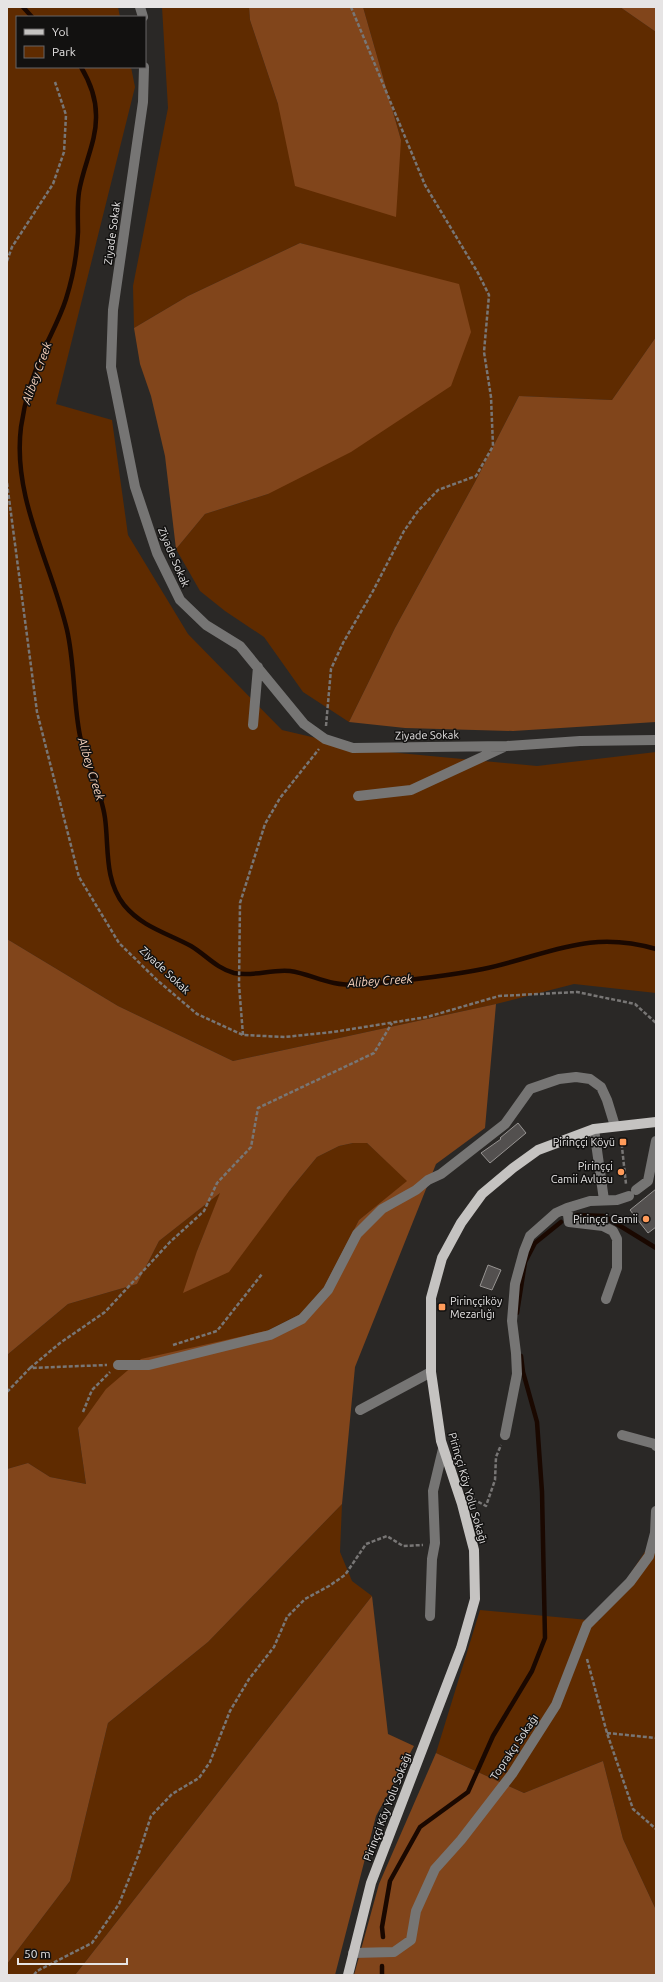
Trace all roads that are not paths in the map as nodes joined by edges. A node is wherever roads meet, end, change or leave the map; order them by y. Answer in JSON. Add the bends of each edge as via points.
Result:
{"nodes":[{"id":1,"x":144,"y":68,"type":"edge"},
{"id":2,"x":258,"y":668,"type":"junction"},
{"id":3,"x":253,"y":725,"type":"dead end"},
{"id":4,"x":656,"y":740,"type":"edge"},
{"id":5,"x":507,"y":746,"type":"junction"},
{"id":6,"x":358,"y":796,"type":"dead end"},
{"id":7,"x":656,"y":1122,"type":"edge"},
{"id":8,"x":617,"y":1126,"type":"junction"},
{"id":9,"x":594,"y":1130,"type":"junction"},
{"id":10,"x":656,"y":1141,"type":"edge"},
{"id":11,"x":652,"y":1183,"type":"edge"},
{"id":12,"x":604,"y":1200,"type":"junction"},
{"id":13,"x":567,"y":1208,"type":"junction"},
{"id":14,"x":606,"y":1299,"type":"dead end"},
{"id":15,"x":118,"y":1365,"type":"road end"},
{"id":16,"x":431,"y":1372,"type":"junction"},
{"id":17,"x":360,"y":1410,"type":"dead end"},
{"id":18,"x":505,"y":1435,"type":"road end"},
{"id":19,"x":622,"y":1435,"type":"dead end"},
{"id":20,"x":656,"y":1446,"type":"edge"},
{"id":21,"x":443,"y":1449,"type":"junction"},
{"id":22,"x":656,"y":1511,"type":"edge"},
{"id":23,"x":430,"y":1616,"type":"dead end"},
{"id":24,"x":353,"y":1953,"type":"junction"},
{"id":25,"x":348,"y":1975,"type":"edge"}],
"edges":[{"from":1,"to":2,"type":"street","name":"Ziyade Sokak","via":[[143,102],[113,310],[111,367],[135,487],[157,553],[180,600],[206,625],[240,646]]},
{"from":2,"to":3,"type":"street"},
{"from":2,"to":5,"type":"street","name":"Ziyade Sokak","via":[[304,724],[325,739],[353,748]]},
{"from":4,"to":5,"type":"street","name":"Ziyade Sokak","via":[[580,741]]},
{"from":5,"to":6,"type":"street","via":[[410,790]]},
{"from":7,"to":8,"type":"main road","name":"Pirinççi Köy Yolu Sokağı"},
{"from":8,"to":9,"type":"main road","name":"Pirinççi Köy Yolu Sokağı"},
{"from":8,"to":15,"type":"street","via":[[601,1087],[590,1079],[558,1079],[530,1089],[505,1124],[442,1174],[382,1209],[357,1234],[328,1290],[302,1318],[270,1335],[149,1365]]},
{"from":9,"to":12,"type":"street"},
{"from":9,"to":16,"type":"main road","name":"Pirinççi Köy Yolu Sokağı","via":[[538,1150],[482,1194],[461,1223],[442,1258],[431,1298]]},
{"from":10,"to":11,"type":"street"},
{"from":11,"to":12,"type":"street","via":[[617,1200]]},
{"from":12,"to":13,"type":"street"},
{"from":13,"to":14,"type":"street","via":[[569,1222],[603,1226],[612,1231],[617,1239],[617,1268]]},
{"from":13,"to":18,"type":"street","via":[[556,1213],[530,1236],[524,1251],[516,1284],[512,1321],[517,1374]]},
{"from":16,"to":17,"type":"street"},
{"from":16,"to":21,"type":"main road","name":"Pirinççi Köy Yolu Sokağı"},
{"from":19,"to":20,"type":"street"},
{"from":21,"to":23,"type":"street","via":[[433,1491],[435,1543]]},
{"from":21,"to":24,"type":"main road","name":"Pirinççi Köy Yolu Sokağı","via":[[474,1550],[475,1599],[461,1648],[371,1883]]},
{"from":22,"to":24,"type":"street","name":"Toprakçı Sokağı","via":[[655,1533],[649,1556],[630,1582],[587,1625],[556,1705],[512,1774],[435,1869],[416,1911],[411,1940],[394,1952]]},
{"from":24,"to":25,"type":"main road","name":"Pirinççi Köy Yolu Sokağı"}]}
